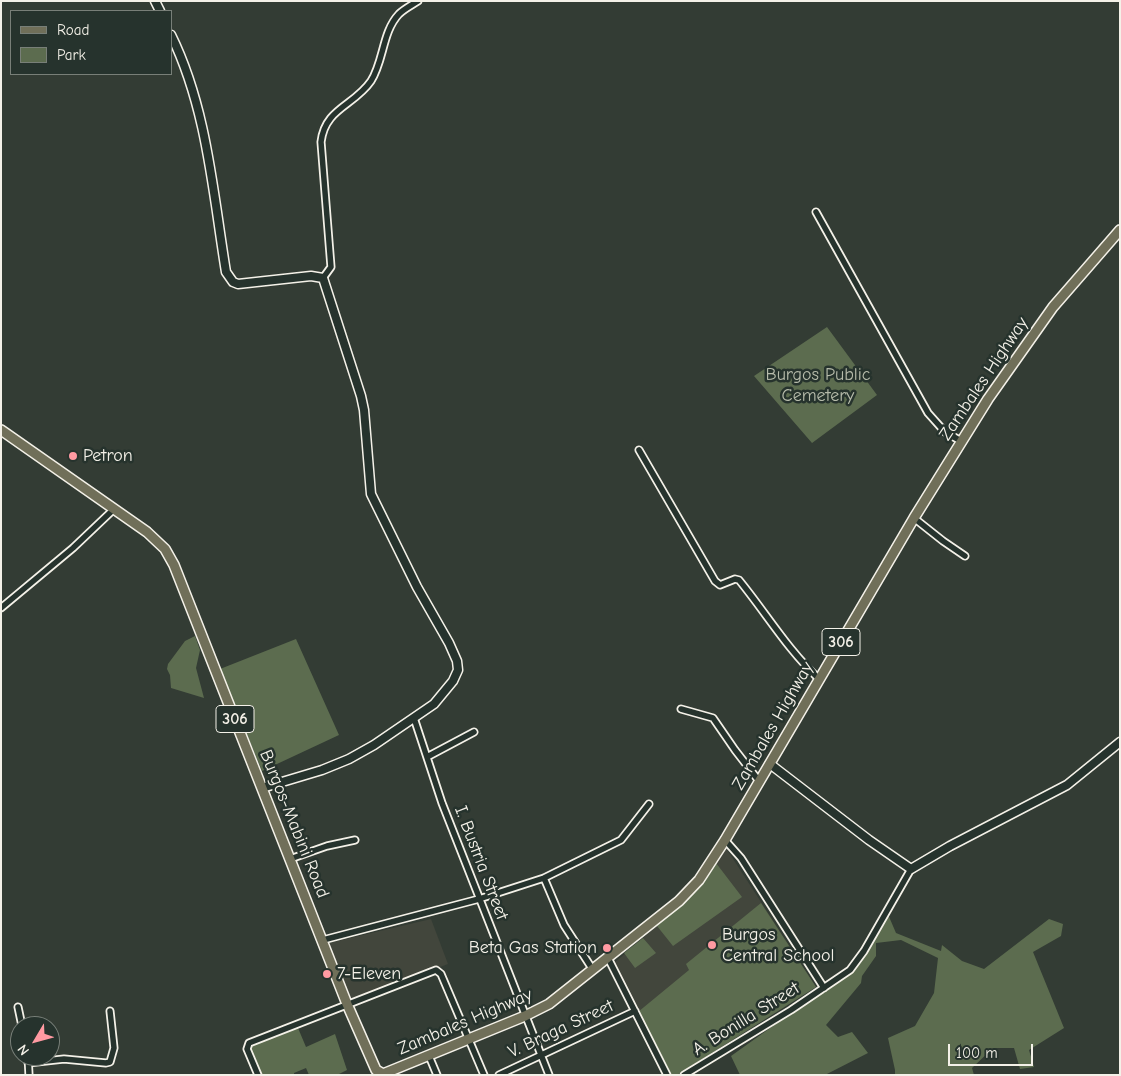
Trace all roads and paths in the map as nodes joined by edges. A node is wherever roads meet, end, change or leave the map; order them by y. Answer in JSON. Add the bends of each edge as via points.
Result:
{"nodes":[{"id":1,"x":418,"y":1,"type":"edge"},
{"id":2,"x":172,"y":37,"type":"edge"},
{"id":3,"x":816,"y":212,"type":"dead end"},
{"id":4,"x":1120,"y":230,"type":"edge"},
{"id":5,"x":323,"y":278,"type":"junction"},
{"id":6,"x":1,"y":430,"type":"edge"},
{"id":7,"x":961,"y":440,"type":"junction"},
{"id":8,"x":639,"y":450,"type":"dead end"},
{"id":9,"x":114,"y":509,"type":"junction"},
{"id":10,"x":914,"y":518,"type":"junction"},
{"id":11,"x":965,"y":556,"type":"dead end"},
{"id":12,"x":1,"y":608,"type":"edge"},
{"id":13,"x":819,"y":679,"type":"junction"},
{"id":14,"x":681,"y":708,"type":"dead end"},
{"id":15,"x":414,"y":718,"type":"junction"},
{"id":16,"x":474,"y":732,"type":"dead end"},
{"id":17,"x":1120,"y":742,"type":"edge"},
{"id":18,"x":427,"y":757,"type":"junction"},
{"id":19,"x":770,"y":764,"type":"junction"},
{"id":20,"x":759,"y":781,"type":"junction"},
{"id":21,"x":262,"y":788,"type":"junction"},
{"id":22,"x":648,"y":804,"type":"dead end"},
{"id":23,"x":355,"y":840,"type":"dead end"},
{"id":24,"x":725,"y":840,"type":"junction"},
{"id":25,"x":290,"y":859,"type":"junction"},
{"id":26,"x":911,"y":870,"type":"junction"},
{"id":27,"x":544,"y":878,"type":"junction"},
{"id":28,"x":479,"y":899,"type":"junction"},
{"id":29,"x":323,"y":940,"type":"junction"},
{"id":30,"x":608,"y":958,"type":"junction"},
{"id":31,"x":594,"y":970,"type":"junction"},
{"id":32,"x":824,"y":988,"type":"junction"},
{"id":33,"x":347,"y":1004,"type":"junction"},
{"id":34,"x":18,"y":1007,"type":"dead end"},
{"id":35,"x":635,"y":1011,"type":"junction"},
{"id":36,"x":110,"y":1012,"type":"dead end"},
{"id":37,"x":20,"y":1016,"type":"edge"},
{"id":38,"x":525,"y":1016,"type":"junction"},
{"id":39,"x":470,"y":1039,"type":"junction"},
{"id":40,"x":540,"y":1055,"type":"junction"},
{"id":41,"x":429,"y":1056,"type":"junction"},
{"id":42,"x":60,"y":1059,"type":"edge"},
{"id":43,"x":382,"y":1074,"type":"edge"},
{"id":44,"x":258,"y":1075,"type":"edge"},
{"id":45,"x":437,"y":1075,"type":"edge"},
{"id":46,"x":484,"y":1075,"type":"edge"},
{"id":47,"x":499,"y":1075,"type":"edge"},
{"id":48,"x":549,"y":1075,"type":"edge"},
{"id":49,"x":667,"y":1075,"type":"edge"},
{"id":50,"x":684,"y":1075,"type":"edge"}],
"edges":[{"from":1,"to":5,"type":"street","via":[[394,20],[370,82],[332,116],[324,128],[321,142],[331,267]]},
{"from":2,"to":5,"type":"street","via":[[190,78],[204,135],[228,277],[238,284],[311,276]]},
{"from":3,"to":7,"type":"street","via":[[928,413],[945,432]]},
{"from":4,"to":7,"type":"main road","name":"Zambales Highway","number":"306","via":[[1053,307]]},
{"from":5,"to":15,"type":"street","via":[[361,396],[371,494],[457,661],[458,670],[453,682],[434,704]]},
{"from":6,"to":9,"type":"main road","name":"Burgos-Mabini Road","number":"306"},
{"from":7,"to":10,"type":"main road","name":"Zambales Highway","number":"306"},
{"from":8,"to":13,"type":"street","via":[[715,582],[720,585],[739,580],[795,655]]},
{"from":9,"to":12,"type":"street"},
{"from":9,"to":21,"type":"main road","name":"Burgos-Mabini Road","number":"306","via":[[147,532],[165,549],[174,565]]},
{"from":10,"to":11,"type":"street"},
{"from":10,"to":13,"type":"main road","name":"Zambales Highway","number":"306"},
{"from":13,"to":19,"type":"main road","name":"Zambales Highway","number":"306"},
{"from":14,"to":20,"type":"street","via":[[713,718]]},
{"from":15,"to":18,"type":"street","name":"I. Bustria Street"},
{"from":15,"to":21,"type":"street","via":[[349,759]]},
{"from":16,"to":18,"type":"street"},
{"from":17,"to":26,"type":"street","via":[[1067,784]]},
{"from":18,"to":28,"type":"street","name":"I. Bustria Street"},
{"from":19,"to":20,"type":"main road","name":"Zambales Highway","number":"306"},
{"from":19,"to":26,"type":"street"},
{"from":20,"to":24,"type":"main road","name":"Zambales Highway","number":"306"},
{"from":21,"to":25,"type":"main road","name":"Burgos-Mabini Road","number":"306"},
{"from":22,"to":27,"type":"street","via":[[621,840]]},
{"from":23,"to":25,"type":"street"},
{"from":24,"to":30,"type":"main road","name":"Zambales Highway","number":"306","via":[[699,880],[679,901]]},
{"from":24,"to":32,"type":"street","via":[[741,858]]},
{"from":25,"to":29,"type":"main road","name":"Burgos-Mabini Road","number":"306"},
{"from":26,"to":32,"type":"street","name":"A. Bonilla Street","via":[[856,963]]},
{"from":27,"to":28,"type":"street"},
{"from":27,"to":31,"type":"street","via":[[564,925]]},
{"from":28,"to":29,"type":"street"},
{"from":28,"to":38,"type":"street","name":"I. Bustria Street"},
{"from":29,"to":33,"type":"main road","name":"Burgos-Mabini Road","number":"306"},
{"from":30,"to":31,"type":"main road","name":"Zambales Highway","number":"306"},
{"from":30,"to":35,"type":"street"},
{"from":31,"to":38,"type":"main road","name":"Zambales Highway","number":"306","via":[[549,1004]]},
{"from":32,"to":50,"type":"street","name":"A. Bonilla Street"},
{"from":33,"to":39,"type":"street","via":[[438,970]]},
{"from":33,"to":43,"type":"main road","name":"Burgos-Mabini Road","number":"306","via":[[376,1070]]},
{"from":33,"to":44,"type":"street","via":[[249,1043],[247,1049]]},
{"from":34,"to":37,"type":"street"},
{"from":35,"to":40,"type":"street","name":"V. Braga Street"},
{"from":35,"to":49,"type":"street"},
{"from":36,"to":42,"type":"street","via":[[114,1048],[110,1062]]},
{"from":38,"to":39,"type":"main road","name":"Zambales Highway","number":"306"},
{"from":38,"to":40,"type":"street","name":"I. Bustria Street"},
{"from":39,"to":41,"type":"main road","name":"Zambales Highway","number":"306"},
{"from":39,"to":46,"type":"street"},
{"from":40,"to":47,"type":"street","name":"V. Braga Street"},
{"from":40,"to":48,"type":"street","name":"I. Bustria Street"},
{"from":41,"to":43,"type":"main road","name":"Zambales Highway","number":"306"},
{"from":41,"to":45,"type":"street"}]}
